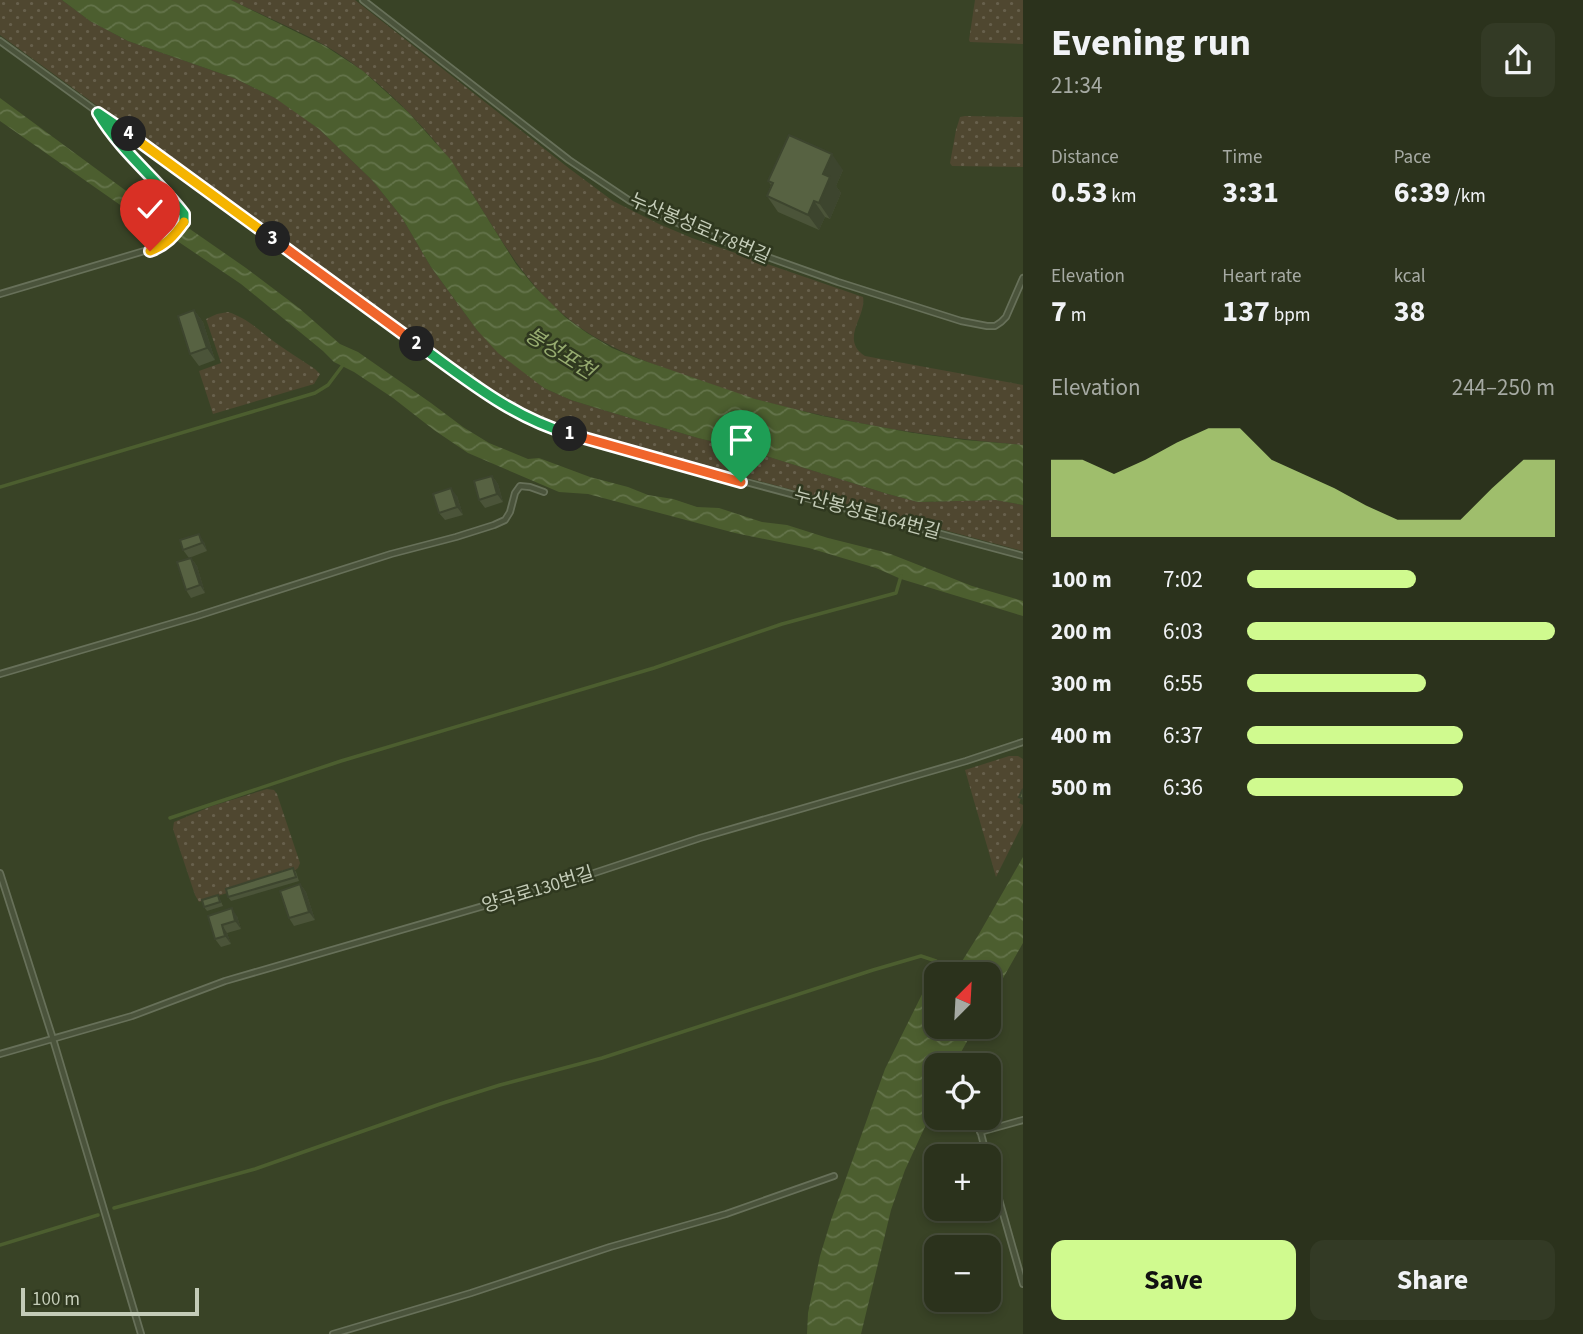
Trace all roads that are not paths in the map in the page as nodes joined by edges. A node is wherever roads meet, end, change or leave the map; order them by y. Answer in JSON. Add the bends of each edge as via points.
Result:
{"nodes":[{"id":1,"x":363,"y":0,"type":"edge"},
{"id":2,"x":0,"y":41,"type":"edge"},
{"id":3,"x":98,"y":113,"type":"junction"},
{"id":4,"x":1023,"y":278,"type":"edge"},
{"id":5,"x":0,"y":294,"type":"edge"},
{"id":6,"x":544,"y":492,"type":"dead end"},
{"id":7,"x":1023,"y":556,"type":"edge"},
{"id":8,"x":0,"y":674,"type":"edge"},
{"id":9,"x":1023,"y":742,"type":"edge"},
{"id":10,"x":0,"y":873,"type":"edge"},
{"id":11,"x":53,"y":1039,"type":"junction"},
{"id":12,"x":0,"y":1054,"type":"edge"},
{"id":13,"x":1023,"y":1120,"type":"edge"},
{"id":14,"x":980,"y":1132,"type":"joint"},
{"id":15,"x":983,"y":1144,"type":"edge"},
{"id":16,"x":834,"y":1176,"type":"dead end"},
{"id":17,"x":1001,"y":1206,"type":"edge"},
{"id":18,"x":1023,"y":1284,"type":"edge"},
{"id":19,"x":141,"y":1334,"type":"edge"},
{"id":20,"x":333,"y":1334,"type":"edge"}],
"edges":[{"from":1,"to":4,"type":"lane","name":"누산봉성로178번길","via":[[596,180],[670,220],[838,282],[987,326],[1002,323]]},
{"from":2,"to":3,"type":"lane","name":"누산봉성로164번길"},
{"from":3,"to":5,"type":"lane","via":[[120,144],[175,202],[184,222],[170,240],[150,251]]},
{"from":3,"to":7,"type":"lane","name":"누산봉성로164번길","via":[[480,390],[530,419],[600,443]]},
{"from":6,"to":8,"type":"lane","via":[[520,486],[505,520],[494,525]]},
{"from":9,"to":11,"type":"lane","name":"양곡로130번길","via":[[225,981]]},
{"from":10,"to":11,"type":"lane"},
{"from":11,"to":12,"type":"lane","name":"양곡로130번길"},
{"from":11,"to":19,"type":"lane"},
{"from":13,"to":14,"type":"lane"},
{"from":14,"to":15,"type":"lane"},
{"from":16,"to":20,"type":"lane","via":[[726,1214]]},
{"from":17,"to":18,"type":"lane"}]}
